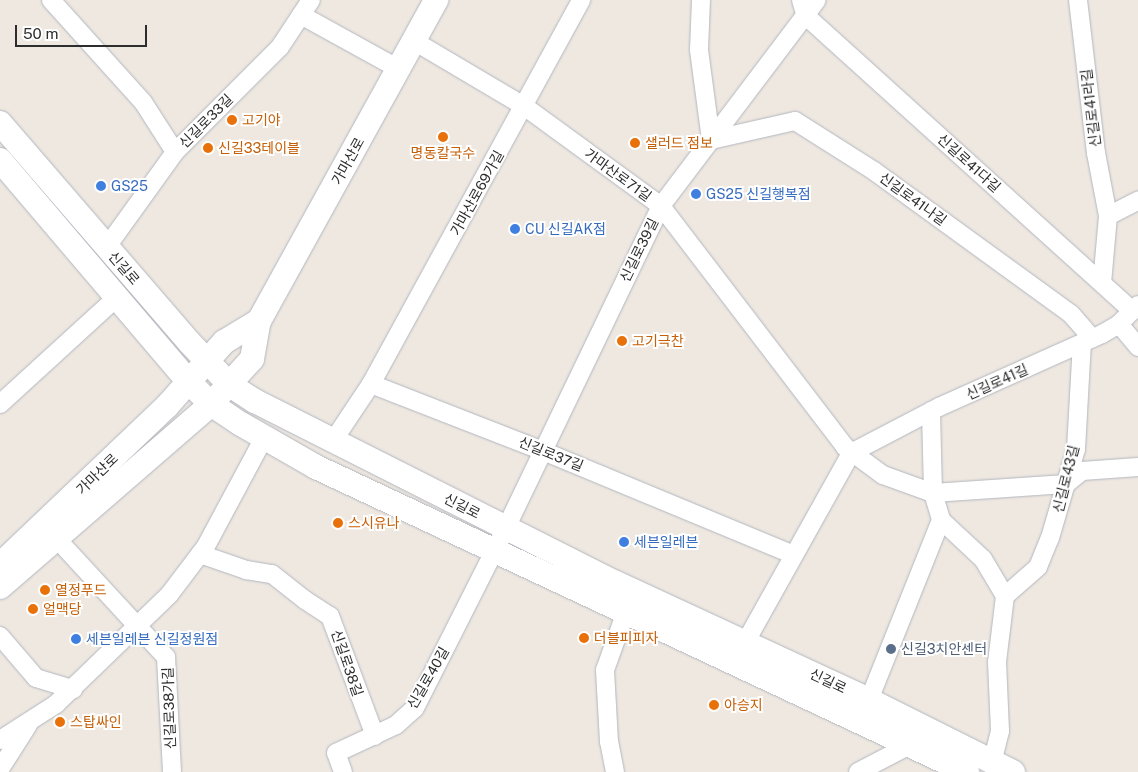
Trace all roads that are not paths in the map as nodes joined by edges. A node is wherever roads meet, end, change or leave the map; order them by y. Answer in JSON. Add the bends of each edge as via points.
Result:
{"nodes":[{"id":1,"x":51,"y":0,"type":"edge"},
{"id":2,"x":311,"y":0,"type":"edge"},
{"id":3,"x":436,"y":0,"type":"edge"},
{"id":4,"x":580,"y":0,"type":"edge"},
{"id":5,"x":701,"y":0,"type":"edge"},
{"id":6,"x":817,"y":0,"type":"edge"},
{"id":7,"x":1078,"y":0,"type":"edge"},
{"id":8,"x":803,"y":8,"type":"edge"},
{"id":9,"x":301,"y":15,"type":"junction"},
{"id":10,"x":414,"y":41,"type":"junction"},
{"id":11,"x":399,"y":69,"type":"junction"},
{"id":12,"x":524,"y":106,"type":"junction"},
{"id":13,"x":0,"y":123,"type":"edge"},
{"id":14,"x":711,"y":140,"type":"junction"},
{"id":15,"x":175,"y":152,"type":"junction"},
{"id":16,"x":0,"y":160,"type":"edge"},
{"id":17,"x":1138,"y":201,"type":"edge"},
{"id":18,"x":661,"y":206,"type":"junction"},
{"id":19,"x":1108,"y":216,"type":"junction"},
{"id":20,"x":106,"y":248,"type":"junction"},
{"id":21,"x":1102,"y":282,"type":"junction"},
{"id":22,"x":116,"y":298,"type":"junction"},
{"id":23,"x":1135,"y":308,"type":"edge"},
{"id":24,"x":259,"y":321,"type":"junction"},
{"id":25,"x":1119,"y":324,"type":"junction"},
{"id":26,"x":1087,"y":341,"type":"junction"},
{"id":27,"x":1138,"y":347,"type":"edge"},
{"id":28,"x":207,"y":362,"type":"junction"},
{"id":29,"x":189,"y":382,"type":"junction"},
{"id":30,"x":371,"y":384,"type":"junction"},
{"id":31,"x":230,"y":385,"type":"junction"},
{"id":32,"x":0,"y":404,"type":"edge"},
{"id":33,"x":211,"y":404,"type":"junction"},
{"id":34,"x":931,"y":411,"type":"junction"},
{"id":35,"x":264,"y":438,"type":"junction"},
{"id":36,"x":333,"y":441,"type":"junction"},
{"id":37,"x":543,"y":451,"type":"junction"},
{"id":38,"x":851,"y":453,"type":"junction"},
{"id":39,"x":1138,"y":467,"type":"edge"},
{"id":40,"x":1066,"y":484,"type":"junction"},
{"id":41,"x":933,"y":493,"type":"junction"},
{"id":42,"x":941,"y":520,"type":"junction"},
{"id":43,"x":506,"y":528,"type":"junction"},
{"id":44,"x":57,"y":539,"type":"junction"},
{"id":45,"x":494,"y":550,"type":"junction"},
{"id":46,"x":200,"y":554,"type":"junction"},
{"id":47,"x":792,"y":554,"type":"junction"},
{"id":48,"x":0,"y":565,"type":"edge"},
{"id":49,"x":0,"y":587,"type":"edge"},
{"id":50,"x":1005,"y":596,"type":"junction"},
{"id":51,"x":625,"y":614,"type":"junction"},
{"id":52,"x":138,"y":625,"type":"junction"},
{"id":53,"x":0,"y":636,"type":"edge"},
{"id":54,"x":745,"y":643,"type":"junction"},
{"id":55,"x":73,"y":689,"type":"junction"},
{"id":56,"x":868,"y":700,"type":"junction"},
{"id":57,"x":31,"y":720,"type":"junction"},
{"id":58,"x":375,"y":736,"type":"junction"},
{"id":59,"x":0,"y":740,"type":"edge"},
{"id":60,"x":910,"y":745,"type":"junction"},
{"id":61,"x":1002,"y":768,"type":"edge"},
{"id":62,"x":0,"y":769,"type":"edge"},
{"id":63,"x":172,"y":772,"type":"edge"},
{"id":64,"x":342,"y":772,"type":"edge"},
{"id":65,"x":615,"y":772,"type":"edge"},
{"id":66,"x":858,"y":772,"type":"edge"},
{"id":67,"x":967,"y":772,"type":"edge"}],
"edges":[{"from":1,"to":15,"type":"street","via":[[143,102]]},
{"from":2,"to":9,"type":"street","name":"신길로33길"},
{"from":3,"to":10,"type":"main road","name":"가마산로"},
{"from":4,"to":12,"type":"street","name":"가마산로69가길"},
{"from":5,"to":14,"type":"street","via":[[699,50]]},
{"from":6,"to":8,"type":"street","name":"신길로39길"},
{"from":7,"to":19,"type":"street","name":"신길로41라길","via":[[1096,153]]},
{"from":8,"to":14,"type":"street","name":"신길로39길"},
{"from":8,"to":21,"type":"street","name":"신길로41다길"},
{"from":9,"to":11,"type":"street"},
{"from":9,"to":15,"type":"street","name":"신길로33길","via":[[280,47]]},
{"from":10,"to":11,"type":"main road","name":"가마산로"},
{"from":10,"to":12,"type":"street","name":"가마산로71길"},
{"from":11,"to":24,"type":"main road","name":"가마산로"},
{"from":12,"to":18,"type":"street","name":"가마산로71길"},
{"from":12,"to":30,"type":"street","name":"가마산로69가길"},
{"from":13,"to":20,"type":"main road","name":"신길로"},
{"from":14,"to":18,"type":"street","name":"신길로39길"},
{"from":14,"to":26,"type":"street","name":"신길로41나길","via":[[795,121],[874,171],[1071,314]]},
{"from":15,"to":20,"type":"street","name":"신길로33길"},
{"from":16,"to":22,"type":"main road","name":"신길로"},
{"from":17,"to":19,"type":"street"},
{"from":18,"to":37,"type":"street","name":"신길로39길"},
{"from":18,"to":38,"type":"street","name":"가마산로71길"},
{"from":19,"to":21,"type":"street","name":"신길로41라길"},
{"from":20,"to":28,"type":"main road","name":"신길로"},
{"from":21,"to":23,"type":"street","name":"신길로41다길"},
{"from":22,"to":29,"type":"main road","name":"신길로"},
{"from":22,"to":32,"type":"street"},
{"from":23,"to":25,"type":"street","name":"신길로41길"},
{"from":24,"to":28,"type":"main road","name":"가마산로","via":[[224,342]]},
{"from":24,"to":31,"type":"main road","name":"가마산로","via":[[252,359]]},
{"from":25,"to":26,"type":"street","name":"신길로41길"},
{"from":25,"to":27,"type":"street"},
{"from":26,"to":34,"type":"street","name":"신길로41길"},
{"from":26,"to":40,"type":"street","name":"신길로43길","via":[[1076,449]]},
{"from":28,"to":29,"type":"main road","name":"가마산로"},
{"from":28,"to":31,"type":"main road","name":"신길로"},
{"from":29,"to":33,"type":"main road","name":"신길로"},
{"from":29,"to":48,"type":"main road","name":"가마산로"},
{"from":30,"to":36,"type":"street"},
{"from":30,"to":37,"type":"street","name":"신길로37길"},
{"from":31,"to":33,"type":"main road","name":"가마산로"},
{"from":31,"to":36,"type":"main road","name":"신길로"},
{"from":33,"to":35,"type":"main road","name":"신길로"},
{"from":33,"to":44,"type":"main road","name":"가마산로"},
{"from":34,"to":38,"type":"street","name":"신길로41길"},
{"from":34,"to":41,"type":"street"},
{"from":35,"to":45,"type":"main road","name":"신길로","via":[[316,467]]},
{"from":35,"to":46,"type":"street"},
{"from":36,"to":43,"type":"main road","name":"신길로"},
{"from":37,"to":43,"type":"street","name":"신길로39길"},
{"from":37,"to":47,"type":"street","name":"신길로37길"},
{"from":38,"to":41,"type":"street","via":[[883,475]]},
{"from":38,"to":47,"type":"street"},
{"from":39,"to":40,"type":"street","via":[[1082,471]]},
{"from":40,"to":41,"type":"street"},
{"from":40,"to":50,"type":"street","name":"신길로43길","via":[[1038,567]]},
{"from":41,"to":42,"type":"street"},
{"from":42,"to":50,"type":"street","via":[[984,559]]},
{"from":42,"to":56,"type":"street"},
{"from":43,"to":45,"type":"street","name":"신길로40길"},
{"from":43,"to":54,"type":"main road","name":"신길로"},
{"from":44,"to":49,"type":"main road","name":"가마산로"},
{"from":44,"to":52,"type":"street"},
{"from":45,"to":51,"type":"main road","name":"신길로"},
{"from":45,"to":58,"type":"street","name":"신길로40길","via":[[415,708],[396,725]]},
{"from":46,"to":52,"type":"street","via":[[169,595]]},
{"from":46,"to":58,"type":"street","name":"신길로38길","via":[[246,570],[272,574],[330,616]]},
{"from":47,"to":54,"type":"street"},
{"from":50,"to":61,"type":"street","via":[[997,662]]},
{"from":51,"to":60,"type":"main road","name":"신길로"},
{"from":51,"to":65,"type":"street","via":[[604,670],[609,742]]},
{"from":52,"to":55,"type":"street"},
{"from":52,"to":63,"type":"street","name":"신길로38가길","via":[[166,658]]},
{"from":53,"to":55,"type":"street","via":[[36,678]]},
{"from":54,"to":56,"type":"main road","name":"신길로"},
{"from":55,"to":57,"type":"street"},
{"from":56,"to":61,"type":"main road","name":"신길로"},
{"from":57,"to":59,"type":"street"},
{"from":57,"to":62,"type":"street"},
{"from":58,"to":64,"type":"street","name":"신길로40길","via":[[336,753]]},
{"from":60,"to":66,"type":"street"},
{"from":60,"to":67,"type":"main road","name":"신길로"}]}
